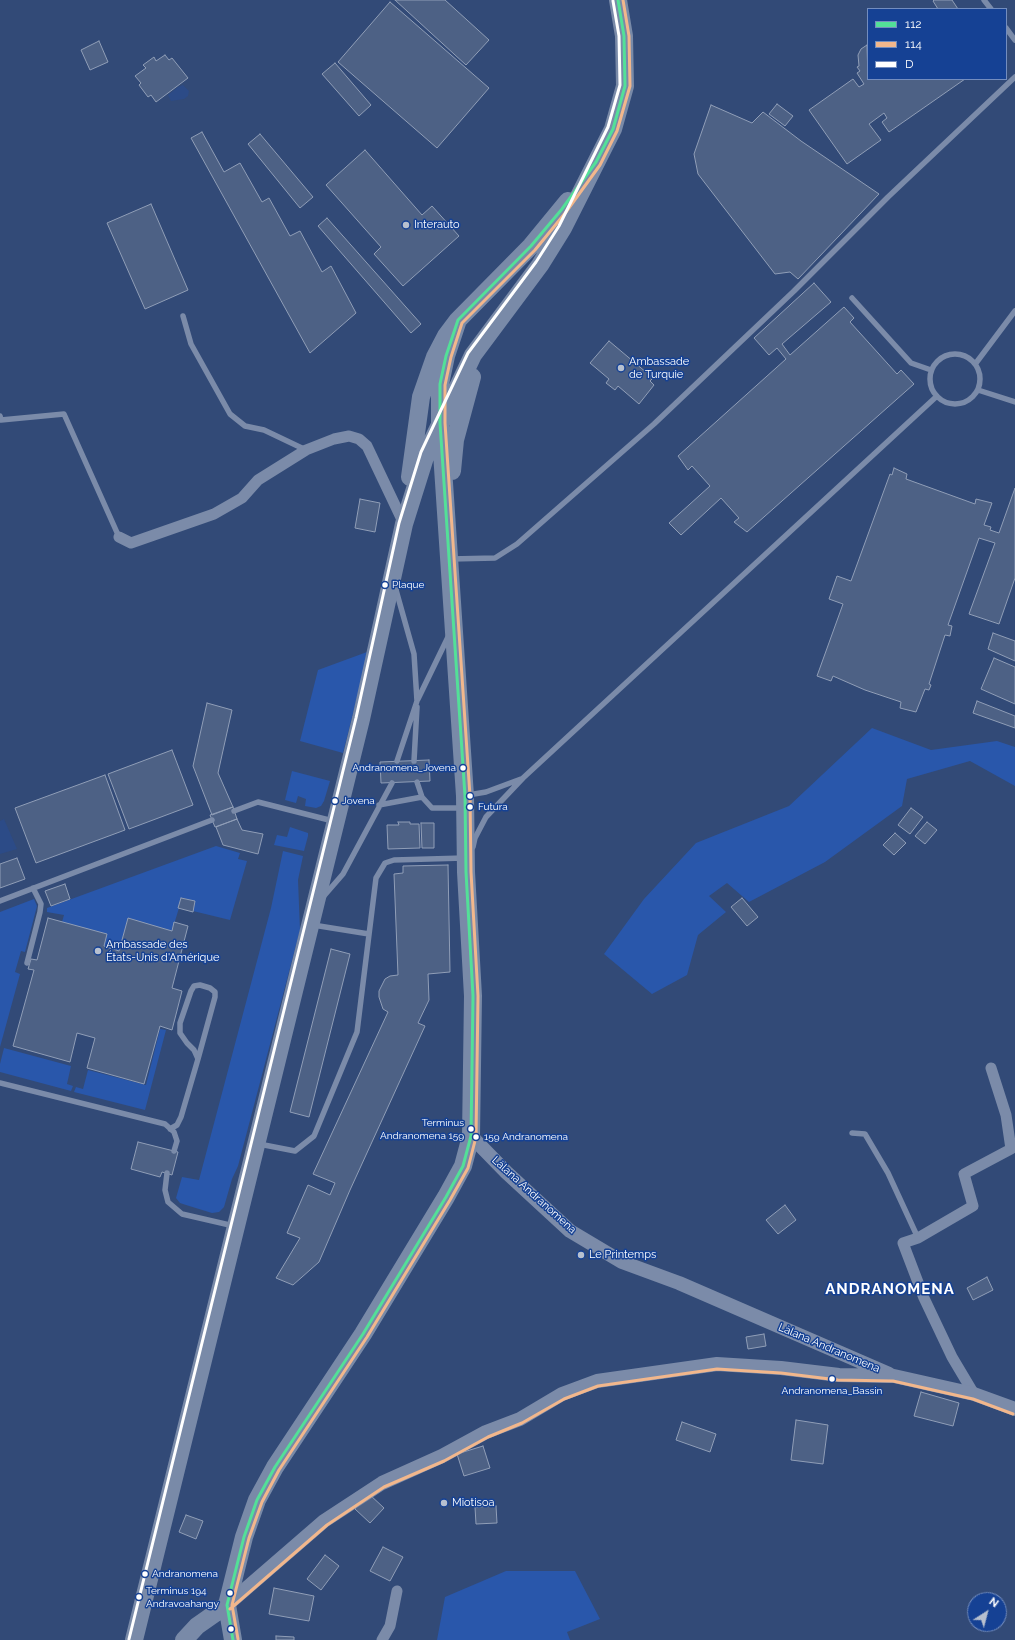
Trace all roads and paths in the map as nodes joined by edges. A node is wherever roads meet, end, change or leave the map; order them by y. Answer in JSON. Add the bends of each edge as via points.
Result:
{"nodes":[{"id":1,"x":618,"y":0,"type":"edge"},
{"id":2,"x":984,"y":0,"type":"edge"},
{"id":3,"x":990,"y":8,"type":"edge"},
{"id":4,"x":1007,"y":29,"type":"edge"},
{"id":5,"x":1015,"y":40,"type":"edge"},
{"id":6,"x":1015,"y":77,"type":"edge"},
{"id":7,"x":596,"y":162,"type":"junction"},
{"id":8,"x":852,"y":298,"type":"dead end"},
{"id":9,"x":1015,"y":311,"type":"edge"},
{"id":10,"x":184,"y":316,"type":"dead end"},
{"id":11,"x":458,"y":320,"type":"junction"},
{"id":12,"x":491,"y":330,"type":"junction"},
{"id":13,"x":976,"y":363,"type":"junction"},
{"id":14,"x":931,"y":370,"type":"junction"},
{"id":15,"x":978,"y":390,"type":"junction"},
{"id":16,"x":937,"y":396,"type":"junction"},
{"id":17,"x":1015,"y":402,"type":"edge"},
{"id":18,"x":0,"y":416,"type":"edge"},
{"id":19,"x":440,"y":423,"type":"junction"},
{"id":20,"x":306,"y":450,"type":"junction"},
{"id":21,"x":404,"y":524,"type":"junction"},
{"id":22,"x":119,"y":536,"type":"joint"},
{"id":23,"x":449,"y":559,"type":"junction"},
{"id":24,"x":392,"y":578,"type":"junction"},
{"id":25,"x":453,"y":625,"type":"junction"},
{"id":26,"x":417,"y":701,"type":"junction"},
{"id":27,"x":397,"y":761,"type":"dead end"},
{"id":28,"x":414,"y":761,"type":"dead end"},
{"id":29,"x":523,"y":778,"type":"junction"},
{"id":30,"x":416,"y":782,"type":"dead end"},
{"id":31,"x":392,"y":783,"type":"dead end"},
{"id":32,"x":422,"y":797,"type":"junction"},
{"id":33,"x":465,"y":802,"type":"junction"},
{"id":34,"x":379,"y":805,"type":"junction"},
{"id":35,"x":234,"y":811,"type":"dead end"},
{"id":36,"x":212,"y":820,"type":"dead end"},
{"id":37,"x":336,"y":822,"type":"junction"},
{"id":38,"x":466,"y":865,"type":"junction"},
{"id":39,"x":32,"y":888,"type":"junction"},
{"id":40,"x":0,"y":901,"type":"edge"},
{"id":41,"x":315,"y":907,"type":"junction"},
{"id":42,"x":310,"y":924,"type":"junction"},
{"id":43,"x":369,"y":934,"type":"junction"},
{"id":44,"x":27,"y":962,"type":"dead end"},
{"id":45,"x":198,"y":1059,"type":"junction"},
{"id":46,"x":992,"y":1068,"type":"dead end"},
{"id":47,"x":0,"y":1083,"type":"edge"},
{"id":48,"x":170,"y":1129,"type":"junction"},
{"id":49,"x":852,"y":1133,"type":"dead end"},
{"id":50,"x":471,"y":1136,"type":"junction"},
{"id":51,"x":257,"y":1143,"type":"junction"},
{"id":52,"x":174,"y":1151,"type":"dead end"},
{"id":53,"x":167,"y":1173,"type":"dead end"},
{"id":54,"x":236,"y":1227,"type":"junction"},
{"id":55,"x":918,"y":1238,"type":"junction"},
{"id":56,"x":894,"y":1376,"type":"junction"},
{"id":57,"x":974,"y":1394,"type":"junction"},
{"id":58,"x":1015,"y":1409,"type":"edge"},
{"id":59,"x":397,"y":1591,"type":"dead end"},
{"id":60,"x":227,"y":1605,"type":"junction"},
{"id":61,"x":134,"y":1640,"type":"edge"},
{"id":62,"x":184,"y":1640,"type":"edge"},
{"id":63,"x":233,"y":1640,"type":"edge"},
{"id":64,"x":382,"y":1640,"type":"edge"}],
"edges":[{"from":1,"to":7,"type":"main road","via":[[624,36],[625,86],[613,129]]},
{"from":2,"to":3,"type":"lane"},
{"from":4,"to":5,"type":"lane"},
{"from":6,"to":23,"type":"lane","via":[[660,419],[517,544],[495,558]]},
{"from":7,"to":11,"type":"main road","via":[[531,246]]},
{"from":7,"to":12,"type":"main road","via":[[563,228],[540,265]]},
{"from":8,"to":14,"type":"lane","via":[[911,363]]},
{"from":9,"to":13,"type":"lane"},
{"from":10,"to":20,"type":"lane","via":[[191,344],[230,414],[244,426],[264,430]]},
{"from":11,"to":19,"type":"main road","via":[[440,384]]},
{"from":11,"to":21,"type":"main road","via":[[435,356],[421,397]]},
{"from":12,"to":19,"type":"main road","via":[[473,355]]},
{"from":12,"to":23,"type":"main road","via":[[469,384],[455,440],[451,479]]},
{"from":13,"to":14,"type":"lane","via":[[969,357],[951,353],[942,356]]},
{"from":13,"to":15,"type":"lane","via":[[981,381]]},
{"from":14,"to":16,"type":"lane","via":[[932,388]]},
{"from":15,"to":16,"type":"lane","via":[[974,396],[959,404],[951,404]]},
{"from":15,"to":17,"type":"lane"},
{"from":16,"to":29,"type":"lane"},
{"from":18,"to":22,"type":"lane","via":[[2,420],[64,414]]},
{"from":19,"to":21,"type":"main road","via":[[426,454]]},
{"from":19,"to":23,"type":"main road"},
{"from":20,"to":21,"type":"street","via":[[334,439],[349,436],[359,439],[367,446]]},
{"from":20,"to":22,"type":"street","via":[[258,480],[242,498],[214,514],[131,543]]},
{"from":21,"to":24,"type":"main road"},
{"from":23,"to":25,"type":"main road"},
{"from":24,"to":26,"type":"lane","via":[[414,654]]},
{"from":24,"to":37,"type":"main road"},
{"from":25,"to":26,"type":"lane"},
{"from":25,"to":33,"type":"main road"},
{"from":26,"to":27,"type":"lane"},
{"from":26,"to":28,"type":"lane"},
{"from":29,"to":33,"type":"lane"},
{"from":29,"to":38,"type":"lane","via":[[486,817],[475,838]]},
{"from":30,"to":32,"type":"lane"},
{"from":31,"to":34,"type":"lane"},
{"from":32,"to":33,"type":"lane","via":[[432,808]]},
{"from":32,"to":34,"type":"lane"},
{"from":33,"to":38,"type":"main road"},
{"from":34,"to":41,"type":"lane","via":[[343,874]]},
{"from":35,"to":37,"type":"lane","via":[[258,802]]},
{"from":36,"to":39,"type":"lane"},
{"from":37,"to":41,"type":"main road"},
{"from":38,"to":43,"type":"lane","via":[[394,860],[385,863],[376,878]]},
{"from":38,"to":50,"type":"main road","via":[[473,996]]},
{"from":39,"to":40,"type":"lane"},
{"from":39,"to":44,"type":"lane","via":[[41,904]]},
{"from":41,"to":42,"type":"main road"},
{"from":42,"to":43,"type":"lane"},
{"from":42,"to":51,"type":"main road"},
{"from":43,"to":51,"type":"lane","via":[[357,1032],[314,1136],[295,1151]]},
{"from":45,"to":45,"type":"lane","via":[[180,1032],[180,1023],[191,991],[194,986],[200,985],[210,988],[215,992],[215,997]]},
{"from":45,"to":48,"type":"lane","via":[[182,1117],[177,1125]]},
{"from":46,"to":55,"type":"street","via":[[1006,1115],[1011,1149],[964,1174],[973,1206]]},
{"from":47,"to":48,"type":"lane","via":[[165,1124]]},
{"from":48,"to":52,"type":"lane","via":[[177,1141]]},
{"from":49,"to":55,"type":"lane","via":[[865,1134],[888,1173]]},
{"from":50,"to":56,"type":"street","name":"Làlana Andranomena","via":[[570,1231],[622,1262],[679,1283]]},
{"from":50,"to":60,"type":"main road","via":[[463,1166],[446,1197],[363,1334],[274,1467],[257,1500],[244,1537]]},
{"from":51,"to":54,"type":"main road"},
{"from":53,"to":54,"type":"lane","via":[[165,1190],[168,1202],[182,1214]]},
{"from":54,"to":61,"type":"main road"},
{"from":55,"to":57,"type":"street","via":[[903,1243],[924,1298],[952,1357]]},
{"from":56,"to":57,"type":"street"},
{"from":56,"to":60,"type":"street","name":"Làlana Andranomena","via":[[839,1375],[717,1364],[597,1381],[562,1394],[520,1419],[486,1432],[442,1456],[382,1483],[324,1521]]},
{"from":57,"to":58,"type":"street"},
{"from":59,"to":64,"type":"street","via":[[390,1626]]},
{"from":60,"to":62,"type":"main road","via":[[196,1626]]},
{"from":60,"to":63,"type":"main road"}]}
